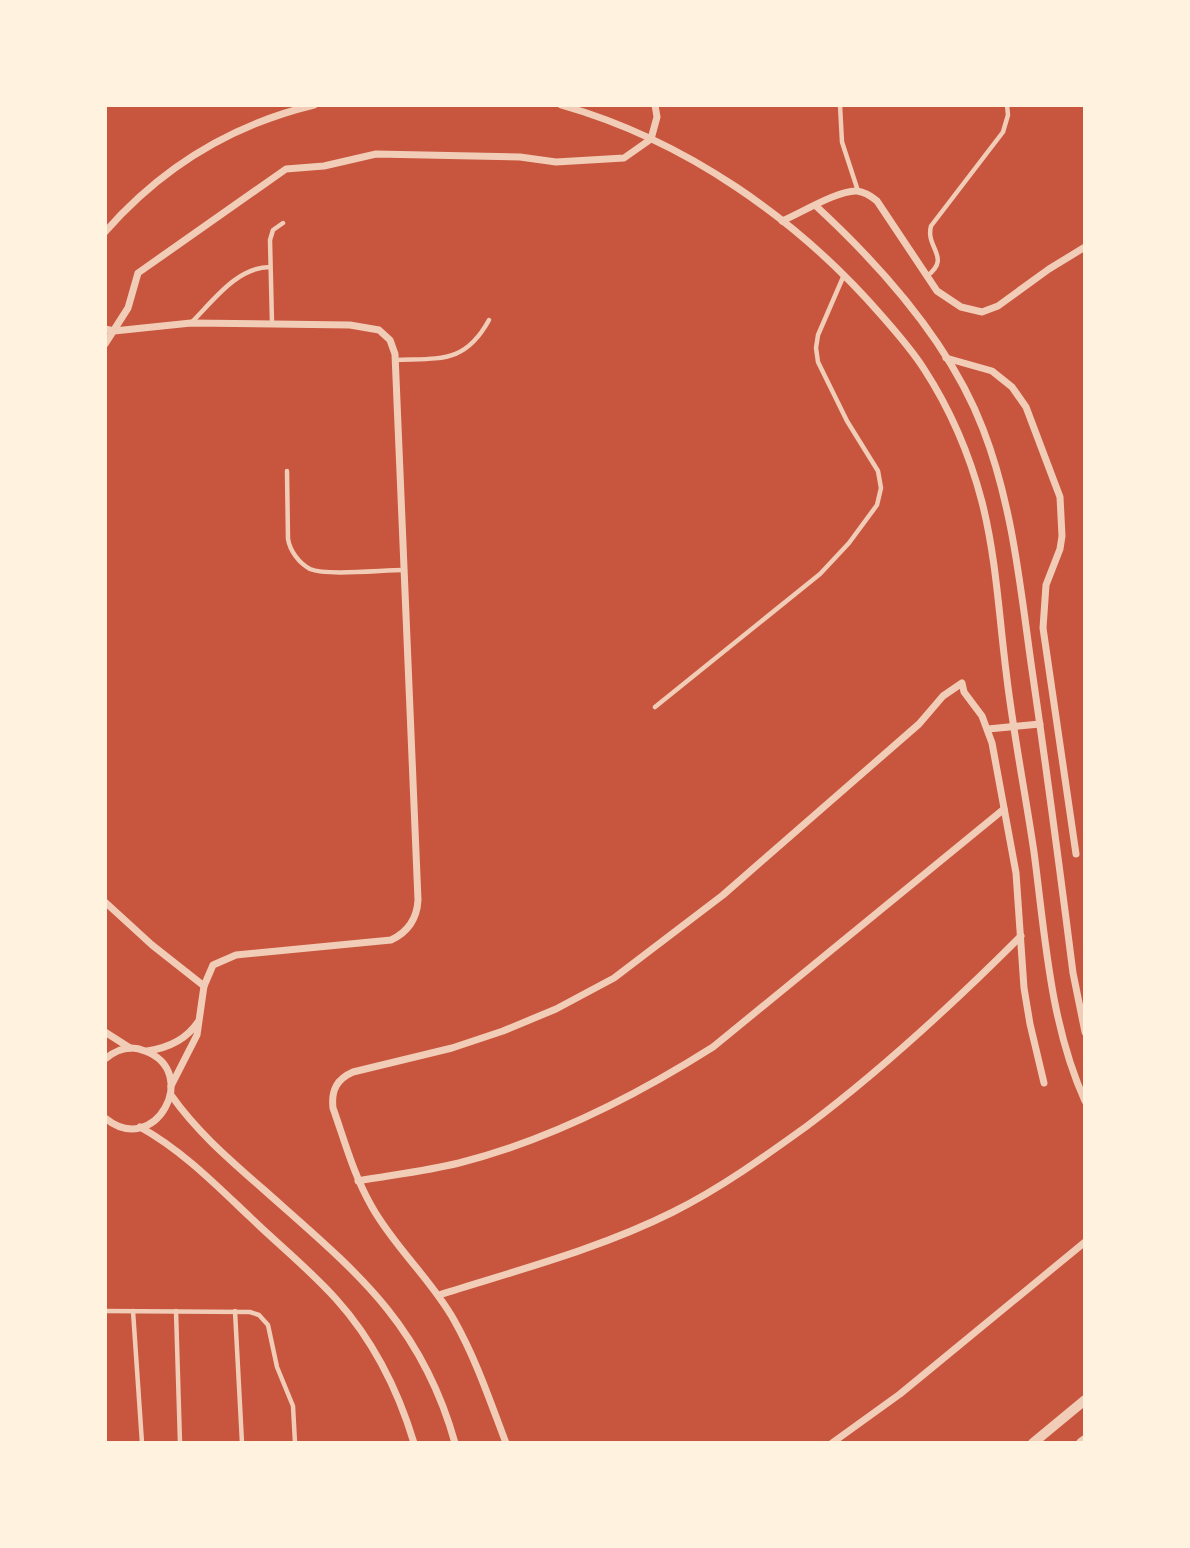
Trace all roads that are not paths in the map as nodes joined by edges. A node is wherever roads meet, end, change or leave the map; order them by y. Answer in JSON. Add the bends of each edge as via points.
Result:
{"nodes":[{"id":1,"x":314,"y":105,"type":"edge"},
{"id":2,"x":561,"y":105,"type":"edge"},
{"id":3,"x":655,"y":105,"type":"edge"},
{"id":4,"x":840,"y":105,"type":"edge"},
{"id":5,"x":1007,"y":105,"type":"edge"},
{"id":6,"x":651,"y":139,"type":"junction"},
{"id":7,"x":858,"y":191,"type":"junction"},
{"id":8,"x":816,"y":206,"type":"junction"},
{"id":9,"x":782,"y":221,"type":"junction"},
{"id":10,"x":283,"y":223,"type":"dead end"},
{"id":11,"x":105,"y":232,"type":"edge"},
{"id":12,"x":1085,"y":247,"type":"edge"},
{"id":13,"x":270,"y":267,"type":"junction"},
{"id":14,"x":844,"y":275,"type":"junction"},
{"id":15,"x":927,"y":276,"type":"junction"},
{"id":16,"x":489,"y":320,"type":"dead end"},
{"id":17,"x":191,"y":323,"type":"junction"},
{"id":18,"x":272,"y":323,"type":"junction"},
{"id":19,"x":105,"y":329,"type":"edge"},
{"id":20,"x":114,"y":331,"type":"junction"},
{"id":21,"x":105,"y":344,"type":"edge"},
{"id":22,"x":946,"y":358,"type":"junction"},
{"id":23,"x":395,"y":360,"type":"junction"},
{"id":24,"x":287,"y":471,"type":"dead end"},
{"id":25,"x":404,"y":570,"type":"junction"},
{"id":26,"x":655,"y":707,"type":"dead end"},
{"id":27,"x":1040,"y":724,"type":"junction"},
{"id":28,"x":1013,"y":726,"type":"junction"},
{"id":29,"x":988,"y":729,"type":"junction"},
{"id":30,"x":1004,"y":809,"type":"junction"},
{"id":31,"x":1085,"y":849,"type":"edge"},
{"id":32,"x":1076,"y":854,"type":"joint"},
{"id":33,"x":105,"y":902,"type":"edge"},
{"id":34,"x":1020,"y":936,"type":"junction"},
{"id":35,"x":204,"y":986,"type":"junction"},
{"id":36,"x":201,"y":1019,"type":"junction"},
{"id":37,"x":105,"y":1032,"type":"edge"},
{"id":38,"x":1085,"y":1032,"type":"edge"},
{"id":39,"x":131,"y":1048,"type":"junction"},
{"id":40,"x":146,"y":1051,"type":"junction"},
{"id":41,"x":105,"y":1059,"type":"edge"},
{"id":42,"x":1044,"y":1083,"type":"dead end"},
{"id":43,"x":171,"y":1090,"type":"junction"},
{"id":44,"x":1085,"y":1101,"type":"edge"},
{"id":45,"x":105,"y":1118,"type":"edge"},
{"id":46,"x":140,"y":1127,"type":"junction"},
{"id":47,"x":358,"y":1181,"type":"junction"},
{"id":48,"x":1085,"y":1242,"type":"edge"},
{"id":49,"x":439,"y":1295,"type":"junction"},
{"id":50,"x":105,"y":1311,"type":"edge"},
{"id":51,"x":133,"y":1311,"type":"junction"},
{"id":52,"x":176,"y":1311,"type":"junction"},
{"id":53,"x":235,"y":1311,"type":"junction"},
{"id":54,"x":1085,"y":1400,"type":"edge"},
{"id":55,"x":142,"y":1443,"type":"edge"},
{"id":56,"x":180,"y":1443,"type":"edge"},
{"id":57,"x":242,"y":1443,"type":"edge"},
{"id":58,"x":296,"y":1443,"type":"edge"},
{"id":59,"x":414,"y":1443,"type":"edge"},
{"id":60,"x":454,"y":1443,"type":"edge"},
{"id":61,"x":506,"y":1443,"type":"edge"},
{"id":62,"x":832,"y":1443,"type":"edge"},
{"id":63,"x":1033,"y":1443,"type":"edge"}],
"edges":[{"from":1,"to":11,"type":"street","via":[[267,118],[188,158],[142,194]]},
{"from":2,"to":6,"type":"street"},
{"from":3,"to":6,"type":"street"},
{"from":4,"to":7,"type":"lane","via":[[842,142]]},
{"from":5,"to":15,"type":"lane","via":[[1003,132],[931,226],[929,238],[938,261]]},
{"from":6,"to":9,"type":"street","via":[[715,174]]},
{"from":6,"to":20,"type":"street","via":[[624,158],[556,162],[376,154],[286,169],[138,273],[128,308]]},
{"from":7,"to":8,"type":"street","via":[[844,192]]},
{"from":7,"to":15,"type":"street","via":[[877,201]]},
{"from":8,"to":9,"type":"street"},
{"from":8,"to":22,"type":"street","via":[[881,271]]},
{"from":9,"to":14,"type":"street"},
{"from":10,"to":13,"type":"lane","via":[[271,234]]},
{"from":12,"to":15,"type":"street","via":[[982,312],[961,307],[937,290]]},
{"from":13,"to":17,"type":"lane","via":[[240,275]]},
{"from":13,"to":18,"type":"lane"},
{"from":14,"to":26,"type":"lane","via":[[818,335],[818,362],[846,421],[878,471],[877,505],[820,574]]},
{"from":14,"to":28,"type":"street","via":[[923,368],[938,391],[972,471],[989,533]]},
{"from":16,"to":23,"type":"lane","via":[[479,339],[457,354]]},
{"from":17,"to":18,"type":"street"},
{"from":17,"to":20,"type":"street"},
{"from":18,"to":23,"type":"street","via":[[372,327],[390,340]]},
{"from":19,"to":20,"type":"street"},
{"from":20,"to":21,"type":"street"},
{"from":22,"to":27,"type":"street","via":[[983,427],[1007,511]]},
{"from":22,"to":32,"type":"street","via":[[992,371],[1012,387],[1026,407],[1060,497],[1062,536],[1046,585],[1043,628]]},
{"from":23,"to":25,"type":"street"},
{"from":24,"to":25,"type":"lane","via":[[288,539],[302,563],[317,571]]},
{"from":25,"to":35,"type":"street","via":[[418,900],[412,924],[400,936],[382,942],[236,955],[214,965]]},
{"from":27,"to":28,"type":"street"},
{"from":27,"to":38,"type":"street"},
{"from":28,"to":29,"type":"street"},
{"from":28,"to":44,"type":"street","via":[[1056,1010]]},
{"from":29,"to":30,"type":"street"},
{"from":29,"to":47,"type":"street","via":[[962,683],[723,895],[614,978],[503,1031],[343,1077],[335,1085],[333,1108]]},
{"from":30,"to":34,"type":"street","via":[[1016,873]]},
{"from":30,"to":47,"type":"street","via":[[713,1047],[665,1077],[611,1106],[511,1147],[459,1163]]},
{"from":31,"to":32,"type":"lane"},
{"from":33,"to":35,"type":"street"},
{"from":34,"to":42,"type":"street","via":[[1028,1012]]},
{"from":34,"to":49,"type":"street","via":[[892,1058],[795,1135],[716,1188],[621,1235]]},
{"from":35,"to":36,"type":"street"},
{"from":36,"to":40,"type":"street","via":[[184,1038]]},
{"from":36,"to":43,"type":"street"},
{"from":37,"to":39,"type":"street"},
{"from":39,"to":40,"type":"street"},
{"from":39,"to":41,"type":"street"},
{"from":40,"to":43,"type":"street","via":[[163,1064]]},
{"from":43,"to":46,"type":"street","via":[[161,1116]]},
{"from":43,"to":60,"type":"street","via":[[184,1113],[214,1146],[380,1298],[427,1368]]},
{"from":45,"to":46,"type":"street","via":[[124,1128]]},
{"from":46,"to":59,"type":"street","via":[[195,1165],[336,1299],[382,1363]]},
{"from":47,"to":49,"type":"street","via":[[385,1226]]},
{"from":48,"to":62,"type":"street","via":[[900,1394]]},
{"from":49,"to":61,"type":"street","via":[[474,1360]]},
{"from":50,"to":51,"type":"lane"},
{"from":51,"to":52,"type":"lane"},
{"from":51,"to":55,"type":"lane"},
{"from":52,"to":53,"type":"lane"},
{"from":52,"to":56,"type":"lane"},
{"from":53,"to":57,"type":"lane"},
{"from":53,"to":58,"type":"lane","via":[[255,1313],[268,1325],[293,1406]]},
{"from":54,"to":63,"type":"street"}]}
